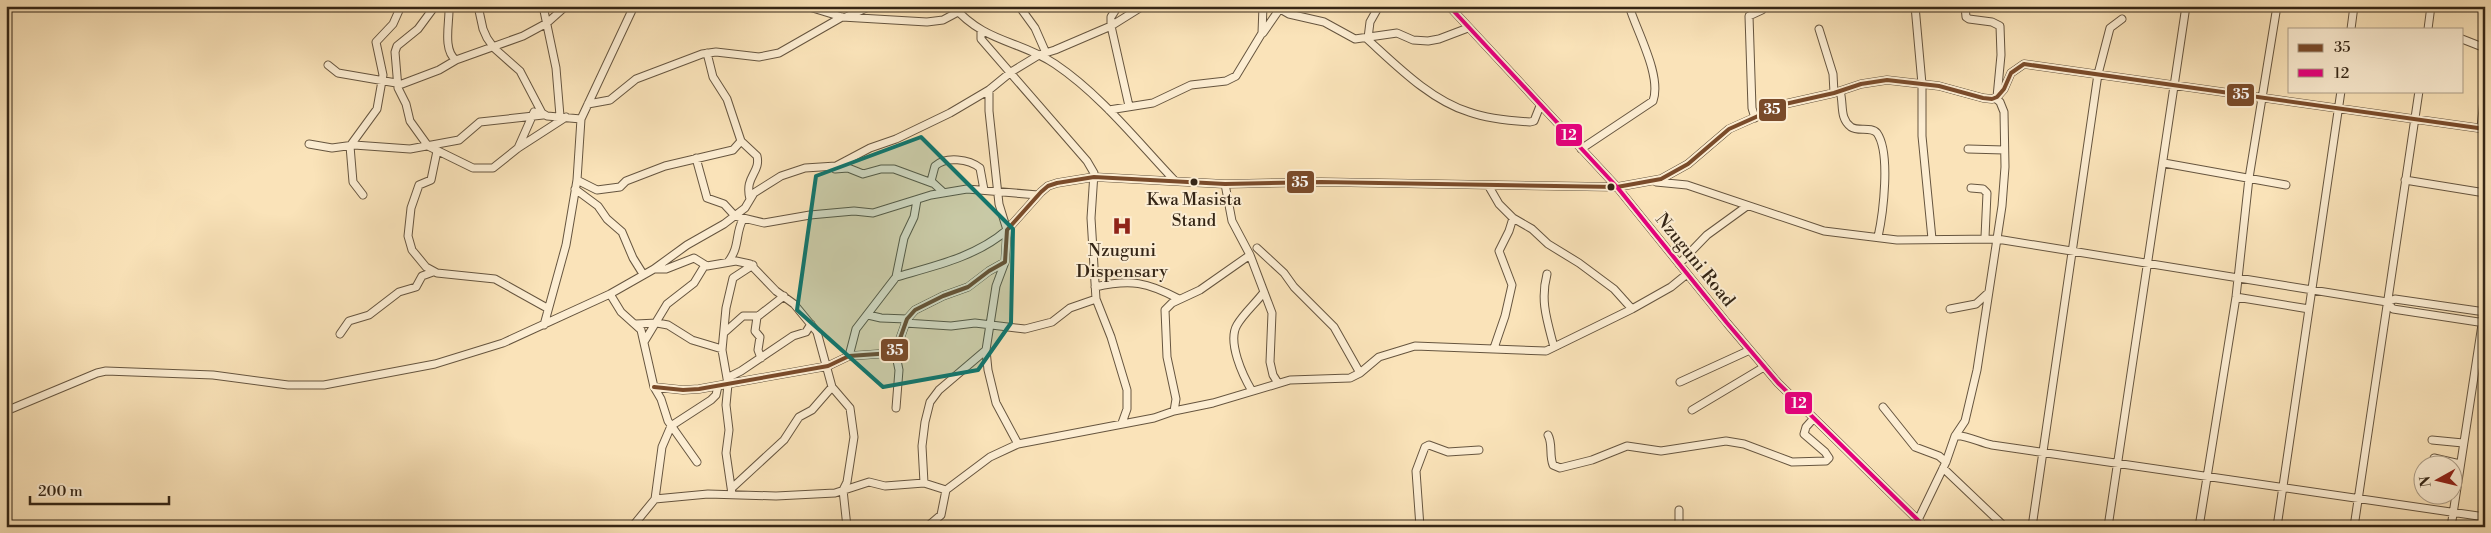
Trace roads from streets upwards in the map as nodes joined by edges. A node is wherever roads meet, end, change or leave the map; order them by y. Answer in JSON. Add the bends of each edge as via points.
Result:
{"nodes":[{"id":1,"x":401,"y":6,"type":"edge"},
{"id":2,"x":435,"y":6,"type":"edge"},
{"id":3,"x":449,"y":6,"type":"edge"},
{"id":4,"x":478,"y":6,"type":"edge"},
{"id":5,"x":543,"y":6,"type":"edge"},
{"id":6,"x":566,"y":6,"type":"edge"},
{"id":7,"x":634,"y":6,"type":"edge"},
{"id":8,"x":806,"y":6,"type":"edge"},
{"id":9,"x":871,"y":6,"type":"edge"},
{"id":10,"x":953,"y":6,"type":"edge"},
{"id":11,"x":1019,"y":6,"type":"edge"},
{"id":12,"x":1118,"y":6,"type":"edge"},
{"id":13,"x":1263,"y":6,"type":"edge"},
{"id":14,"x":1379,"y":6,"type":"edge"},
{"id":15,"x":1449,"y":6,"type":"edge"},
{"id":16,"x":1629,"y":6,"type":"edge"},
{"id":17,"x":1764,"y":6,"type":"edge"},
{"id":18,"x":1915,"y":6,"type":"edge"},
{"id":19,"x":1965,"y":6,"type":"edge"},
{"id":20,"x":2186,"y":6,"type":"edge"},
{"id":21,"x":2277,"y":6,"type":"edge"},
{"id":22,"x":2354,"y":6,"type":"edge"},
{"id":23,"x":2431,"y":6,"type":"edge"},
{"id":24,"x":1141,"y":7,"type":"edge"},
{"id":25,"x":1279,"y":7,"type":"edge"},
{"id":26,"x":958,"y":12,"type":"junction"},
{"id":27,"x":843,"y":17,"type":"junction"},
{"id":28,"x":2122,"y":19,"type":"dead end"},
{"id":29,"x":547,"y":24,"type":"junction"},
{"id":30,"x":1111,"y":26,"type":"junction"},
{"id":31,"x":1468,"y":28,"type":"junction"},
{"id":32,"x":2350,"y":28,"type":"edge"},
{"id":33,"x":2428,"y":28,"type":"edge"},
{"id":34,"x":981,"y":30,"type":"junction"},
{"id":35,"x":1819,"y":30,"type":"dead end"},
{"id":36,"x":1262,"y":33,"type":"junction"},
{"id":37,"x":1367,"y":38,"type":"junction"},
{"id":38,"x":2464,"y":41,"type":"edge"},
{"id":39,"x":494,"y":48,"type":"junction"},
{"id":40,"x":2485,"y":48,"type":"edge"},
{"id":41,"x":707,"y":53,"type":"junction"},
{"id":42,"x":1043,"y":54,"type":"junction"},
{"id":43,"x":456,"y":60,"type":"junction"},
{"id":44,"x":328,"y":64,"type":"dead end"},
{"id":45,"x":1011,"y":72,"type":"junction"},
{"id":46,"x":2098,"y":74,"type":"junction"},
{"id":47,"x":382,"y":81,"type":"junction"},
{"id":48,"x":396,"y":84,"type":"junction"},
{"id":49,"x":1922,"y":84,"type":"junction"},
{"id":50,"x":2174,"y":85,"type":"junction"},
{"id":51,"x":989,"y":90,"type":"junction"},
{"id":52,"x":2485,"y":90,"type":"edge"},
{"id":53,"x":1837,"y":92,"type":"junction"},
{"id":54,"x":2341,"y":92,"type":"edge"},
{"id":55,"x":2419,"y":92,"type":"edge"},
{"id":56,"x":2262,"y":97,"type":"junction"},
{"id":57,"x":1996,"y":98,"type":"junction"},
{"id":58,"x":536,"y":103,"type":"junction"},
{"id":59,"x":588,"y":104,"type":"junction"},
{"id":60,"x":1129,"y":106,"type":"junction"},
{"id":61,"x":1540,"y":106,"type":"junction"},
{"id":62,"x":2339,"y":108,"type":"junction"},
{"id":63,"x":1108,"y":110,"type":"junction"},
{"id":64,"x":543,"y":114,"type":"junction"},
{"id":65,"x":534,"y":115,"type":"junction"},
{"id":66,"x":565,"y":117,"type":"junction"},
{"id":67,"x":1755,"y":118,"type":"junction"},
{"id":68,"x":581,"y":119,"type":"junction"},
{"id":69,"x":2415,"y":119,"type":"junction"},
{"id":70,"x":2483,"y":128,"type":"edge"},
{"id":71,"x":579,"y":131,"type":"junction"},
{"id":72,"x":741,"y":141,"type":"junction"},
{"id":73,"x":309,"y":144,"type":"dead end"},
{"id":74,"x":350,"y":146,"type":"junction"},
{"id":75,"x":428,"y":146,"type":"junction"},
{"id":76,"x":518,"y":148,"type":"junction"},
{"id":77,"x":1581,"y":149,"type":"junction"},
{"id":78,"x":1968,"y":149,"type":"dead end"},
{"id":79,"x":2004,"y":150,"type":"junction"},
{"id":80,"x":437,"y":151,"type":"junction"},
{"id":81,"x":696,"y":158,"type":"junction"},
{"id":82,"x":2164,"y":163,"type":"junction"},
{"id":83,"x":828,"y":167,"type":"junction"},
{"id":84,"x":1094,"y":177,"type":"junction"},
{"id":85,"x":2249,"y":178,"type":"junction"},
{"id":86,"x":576,"y":180,"type":"junction"},
{"id":87,"x":2406,"y":180,"type":"junction"},
{"id":88,"x":1175,"y":181,"type":"junction"},
{"id":89,"x":1655,"y":182,"type":"junction"},
{"id":90,"x":932,"y":183,"type":"junction"},
{"id":91,"x":1225,"y":184,"type":"junction"},
{"id":92,"x":1488,"y":185,"type":"junction"},
{"id":93,"x":2286,"y":185,"type":"dead end"},
{"id":94,"x":1617,"y":187,"type":"junction"},
{"id":95,"x":1971,"y":188,"type":"dead end"},
{"id":96,"x":575,"y":190,"type":"junction"},
{"id":97,"x":984,"y":190,"type":"junction"},
{"id":98,"x":998,"y":191,"type":"junction"},
{"id":99,"x":943,"y":192,"type":"junction"},
{"id":100,"x":2485,"y":193,"type":"edge"},
{"id":101,"x":363,"y":195,"type":"dead end"},
{"id":102,"x":1038,"y":195,"type":"junction"},
{"id":103,"x":750,"y":198,"type":"junction"},
{"id":104,"x":918,"y":200,"type":"junction"},
{"id":105,"x":1747,"y":206,"type":"junction"},
{"id":106,"x":735,"y":216,"type":"junction"},
{"id":107,"x":1513,"y":218,"type":"junction"},
{"id":108,"x":743,"y":219,"type":"junction"},
{"id":109,"x":1007,"y":230,"type":"junction"},
{"id":110,"x":1878,"y":237,"type":"junction"},
{"id":111,"x":1985,"y":237,"type":"junction"},
{"id":112,"x":1932,"y":239,"type":"junction"},
{"id":113,"x":1997,"y":239,"type":"junction"},
{"id":114,"x":1257,"y":248,"type":"dead end"},
{"id":115,"x":2071,"y":251,"type":"junction"},
{"id":116,"x":1250,"y":255,"type":"junction"},
{"id":117,"x":728,"y":262,"type":"junction"},
{"id":118,"x":1005,"y":262,"type":"junction"},
{"id":119,"x":2148,"y":263,"type":"junction"},
{"id":120,"x":1679,"y":264,"type":"junction"},
{"id":121,"x":705,"y":265,"type":"junction"},
{"id":122,"x":753,"y":265,"type":"junction"},
{"id":123,"x":654,"y":269,"type":"junction"},
{"id":124,"x":434,"y":272,"type":"junction"},
{"id":125,"x":643,"y":274,"type":"junction"},
{"id":126,"x":1547,"y":274,"type":"dead end"},
{"id":127,"x":1688,"y":274,"type":"junction"},
{"id":128,"x":896,"y":277,"type":"junction"},
{"id":129,"x":2238,"y":278,"type":"junction"},
{"id":130,"x":1095,"y":287,"type":"junction"},
{"id":131,"x":2312,"y":290,"type":"junction"},
{"id":132,"x":1264,"y":292,"type":"junction"},
{"id":133,"x":1989,"y":292,"type":"junction"},
{"id":134,"x":610,"y":294,"type":"junction"},
{"id":135,"x":784,"y":296,"type":"junction"},
{"id":136,"x":2236,"y":297,"type":"junction"},
{"id":137,"x":1096,"y":299,"type":"junction"},
{"id":138,"x":1180,"y":299,"type":"junction"},
{"id":139,"x":2387,"y":302,"type":"junction"},
{"id":140,"x":547,"y":308,"type":"junction"},
{"id":141,"x":1950,"y":309,"type":"dead end"},
{"id":142,"x":2310,"y":309,"type":"junction"},
{"id":143,"x":1632,"y":310,"type":"junction"},
{"id":144,"x":2484,"y":310,"type":"edge"},
{"id":145,"x":868,"y":315,"type":"junction"},
{"id":146,"x":757,"y":316,"type":"junction"},
{"id":147,"x":906,"y":321,"type":"junction"},
{"id":148,"x":654,"y":323,"type":"junction"},
{"id":149,"x":2483,"y":323,"type":"edge"},
{"id":150,"x":636,"y":324,"type":"junction"},
{"id":151,"x":811,"y":324,"type":"junction"},
{"id":152,"x":544,"y":325,"type":"junction"},
{"id":153,"x":991,"y":325,"type":"junction"},
{"id":154,"x":725,"y":332,"type":"junction"},
{"id":155,"x":340,"y":334,"type":"dead end"},
{"id":156,"x":644,"y":342,"type":"junction"},
{"id":157,"x":1554,"y":347,"type":"junction"},
{"id":158,"x":722,"y":348,"type":"junction"},
{"id":159,"x":1494,"y":348,"type":"junction"},
{"id":160,"x":986,"y":350,"type":"junction"},
{"id":161,"x":1750,"y":350,"type":"junction"},
{"id":162,"x":895,"y":351,"type":"junction"},
{"id":163,"x":849,"y":356,"type":"junction"},
{"id":164,"x":761,"y":358,"type":"junction"},
{"id":165,"x":828,"y":366,"type":"junction"},
{"id":166,"x":1764,"y":367,"type":"junction"},
{"id":167,"x":1360,"y":373,"type":"junction"},
{"id":168,"x":727,"y":381,"type":"junction"},
{"id":169,"x":1680,"y":382,"type":"dead end"},
{"id":170,"x":1278,"y":383,"type":"junction"},
{"id":171,"x":718,"y":386,"type":"junction"},
{"id":172,"x":654,"y":387,"type":"junction"},
{"id":173,"x":832,"y":387,"type":"junction"},
{"id":174,"x":1252,"y":391,"type":"junction"},
{"id":175,"x":1882,"y":407,"type":"dead end"},
{"id":176,"x":896,"y":408,"type":"dead end"},
{"id":177,"x":1692,"y":410,"type":"dead end"},
{"id":178,"x":6,"y":411,"type":"edge"},
{"id":179,"x":1174,"y":411,"type":"junction"},
{"id":180,"x":1814,"y":418,"type":"junction"},
{"id":181,"x":1122,"y":423,"type":"junction"},
{"id":182,"x":671,"y":426,"type":"junction"},
{"id":183,"x":1548,"y":435,"type":"dead end"},
{"id":184,"x":1955,"y":436,"type":"junction"},
{"id":185,"x":2432,"y":440,"type":"dead end"},
{"id":186,"x":2463,"y":443,"type":"junction"},
{"id":187,"x":1018,"y":444,"type":"junction"},
{"id":188,"x":1479,"y":450,"type":"dead end"},
{"id":189,"x":2043,"y":452,"type":"junction"},
{"id":190,"x":2461,"y":456,"type":"edge"},
{"id":191,"x":697,"y":462,"type":"dead end"},
{"id":192,"x":2118,"y":462,"type":"junction"},
{"id":193,"x":1944,"y":465,"type":"junction"},
{"id":194,"x":2206,"y":476,"type":"junction"},
{"id":195,"x":924,"y":483,"type":"junction"},
{"id":196,"x":2283,"y":487,"type":"junction"},
{"id":197,"x":843,"y":490,"type":"junction"},
{"id":198,"x":946,"y":490,"type":"junction"},
{"id":199,"x":732,"y":491,"type":"junction"},
{"id":200,"x":2358,"y":498,"type":"junction"},
{"id":201,"x":655,"y":499,"type":"junction"},
{"id":202,"x":2454,"y":506,"type":"edge"},
{"id":203,"x":1679,"y":510,"type":"dead end"},
{"id":204,"x":2453,"y":512,"type":"junction"},
{"id":205,"x":2485,"y":517,"type":"edge"},
{"id":206,"x":1918,"y":520,"type":"junction"},
{"id":207,"x":632,"y":527,"type":"edge"},
{"id":208,"x":847,"y":527,"type":"edge"},
{"id":209,"x":927,"y":527,"type":"edge"},
{"id":210,"x":1420,"y":527,"type":"edge"},
{"id":211,"x":1679,"y":527,"type":"edge"},
{"id":212,"x":1925,"y":527,"type":"edge"},
{"id":213,"x":2005,"y":527,"type":"edge"},
{"id":214,"x":2032,"y":527,"type":"edge"},
{"id":215,"x":2108,"y":527,"type":"edge"},
{"id":216,"x":2199,"y":527,"type":"edge"},
{"id":217,"x":2277,"y":527,"type":"edge"},
{"id":218,"x":2354,"y":527,"type":"edge"},
{"id":219,"x":2451,"y":527,"type":"edge"}],
"edges":[{"from":1,"to":47,"type":"street","via":[[393,24],[376,42]]},
{"from":2,"to":48,"type":"street","via":[[418,29],[396,48]]},
{"from":3,"to":43,"type":"street","via":[[449,47],[451,57]]},
{"from":4,"to":39,"type":"street","via":[[483,30]]},
{"from":5,"to":29,"type":"street"},
{"from":6,"to":29,"type":"street"},
{"from":7,"to":59,"type":"street"},
{"from":8,"to":27,"type":"street"},
{"from":9,"to":27,"type":"street"},
{"from":10,"to":26,"type":"street"},
{"from":11,"to":42,"type":"street","via":[[1035,28]]},
{"from":12,"to":30,"type":"street","via":[[1111,17]]},
{"from":13,"to":36,"type":"street"},
{"from":14,"to":37,"type":"street","via":[[1370,22]]},
{"from":15,"to":31,"type":"street","name":"Nzuguni Road"},
{"from":16,"to":77,"type":"street","via":[[1654,74],[1656,92],[1653,101]]},
{"from":17,"to":67,"type":"street","via":[[1749,16]]},
{"from":18,"to":49,"type":"street"},
{"from":19,"to":57,"type":"street","via":[[1969,19],[2000,26],[2001,55]]},
{"from":20,"to":50,"type":"street"},
{"from":21,"to":56,"type":"street"},
{"from":22,"to":32,"type":"street"},
{"from":23,"to":33,"type":"street"},
{"from":24,"to":30,"type":"street"},
{"from":25,"to":36,"type":"street"},
{"from":25,"to":37,"type":"street","via":[[1289,14],[1324,22],[1353,38]]},
{"from":26,"to":27,"type":"street","via":[[937,22]]},
{"from":26,"to":34,"type":"street"},
{"from":27,"to":41,"type":"street","via":[[771,55]]},
{"from":28,"to":46,"type":"street","via":[[2110,28]]},
{"from":29,"to":39,"type":"street"},
{"from":29,"to":66,"type":"street"},
{"from":30,"to":42,"type":"street"},
{"from":30,"to":60,"type":"street"},
{"from":31,"to":37,"type":"street","via":[[1428,41],[1413,40],[1397,33]]},
{"from":31,"to":61,"type":"street","name":"Nzuguni Road"},
{"from":34,"to":42,"type":"street","via":[[992,37]]},
{"from":34,"to":45,"type":"street","via":[[981,39]]},
{"from":35,"to":53,"type":"street"},
{"from":36,"to":60,"type":"street","via":[[1239,72],[1231,78],[1191,86],[1153,103]]},
{"from":37,"to":61,"type":"street","via":[[1409,75],[1468,112],[1530,122]]},
{"from":38,"to":40,"type":"street"},
{"from":39,"to":43,"type":"street"},
{"from":39,"to":58,"type":"street","via":[[520,71]]},
{"from":41,"to":59,"type":"street","via":[[636,79],[610,100]]},
{"from":41,"to":72,"type":"street","via":[[713,77],[727,99]]},
{"from":42,"to":45,"type":"street"},
{"from":42,"to":63,"type":"street"},
{"from":43,"to":48,"type":"street","via":[[418,80]]},
{"from":44,"to":47,"type":"street","via":[[338,73]]},
{"from":45,"to":51,"type":"street"},
{"from":45,"to":84,"type":"street","via":[[1087,161]]},
{"from":46,"to":50,"type":"street"},
{"from":46,"to":57,"type":"street","via":[[2024,64],[2011,73]]},
{"from":46,"to":115,"type":"street"},
{"from":47,"to":48,"type":"street"},
{"from":47,"to":74,"type":"street","via":[[376,111]]},
{"from":48,"to":75,"type":"street","via":[[410,121]]},
{"from":49,"to":53,"type":"street","via":[[1887,80]]},
{"from":49,"to":57,"type":"street","via":[[1982,98]]},
{"from":49,"to":112,"type":"street","via":[[1922,136]]},
{"from":50,"to":56,"type":"street"},
{"from":50,"to":82,"type":"street"},
{"from":51,"to":83,"type":"street","via":[[950,114]]},
{"from":51,"to":98,"type":"street","via":[[988,111]]},
{"from":52,"to":70,"type":"street"},
{"from":53,"to":67,"type":"street","via":[[1785,104]]},
{"from":53,"to":110,"type":"street","via":[[1849,126],[1877,133],[1881,146],[1885,169]]},
{"from":54,"to":62,"type":"street"},
{"from":55,"to":69,"type":"street"},
{"from":56,"to":62,"type":"street"},
{"from":56,"to":85,"type":"street"},
{"from":57,"to":79,"type":"street","via":[[2004,112]]},
{"from":58,"to":64,"type":"street"},
{"from":58,"to":65,"type":"street"},
{"from":59,"to":68,"type":"street"},
{"from":60,"to":63,"type":"street"},
{"from":61,"to":77,"type":"street","name":"Nzuguni Road"},
{"from":62,"to":69,"type":"street"},
{"from":62,"to":131,"type":"street"},
{"from":63,"to":88,"type":"street"},
{"from":64,"to":65,"type":"street"},
{"from":64,"to":66,"type":"street"},
{"from":65,"to":75,"type":"street","via":[[480,122],[459,140]]},
{"from":65,"to":76,"type":"street"},
{"from":66,"to":68,"type":"street"},
{"from":66,"to":71,"type":"street"},
{"from":66,"to":76,"type":"street"},
{"from":67,"to":89,"type":"street","via":[[1729,129],[1688,164]]},
{"from":68,"to":71,"type":"street"},
{"from":69,"to":70,"type":"street"},
{"from":69,"to":87,"type":"street"},
{"from":71,"to":86,"type":"street"},
{"from":72,"to":81,"type":"street","via":[[733,150]]},
{"from":72,"to":103,"type":"street","via":[[751,148],[758,160],[748,183]]},
{"from":73,"to":74,"type":"street","via":[[332,148]]},
{"from":74,"to":75,"type":"street","via":[[402,149]]},
{"from":74,"to":101,"type":"street","via":[[353,182]]},
{"from":75,"to":80,"type":"street"},
{"from":76,"to":80,"type":"street","via":[[499,165],[487,169],[473,168]]},
{"from":77,"to":94,"type":"street","name":"Nzuguni Road"},
{"from":78,"to":79,"type":"street"},
{"from":79,"to":113,"type":"street","via":[[2003,197]]},
{"from":80,"to":124,"type":"street","via":[[431,180],[418,188],[408,232],[412,250]]},
{"from":81,"to":86,"type":"street","via":[[626,181],[620,187],[597,190]]},
{"from":81,"to":106,"type":"street","via":[[707,198],[724,204]]},
{"from":82,"to":85,"type":"street"},
{"from":82,"to":119,"type":"street"},
{"from":83,"to":90,"type":"street","via":[[848,168],[863,174],[894,169]]},
{"from":83,"to":103,"type":"street","via":[[805,168],[781,176]]},
{"from":84,"to":88,"type":"street"},
{"from":84,"to":102,"type":"street","via":[[1057,183]]},
{"from":84,"to":130,"type":"street","via":[[1091,218]]},
{"from":85,"to":93,"type":"street"},
{"from":85,"to":129,"type":"street"},
{"from":86,"to":96,"type":"street"},
{"from":87,"to":100,"type":"street"},
{"from":87,"to":139,"type":"street"},
{"from":88,"to":91,"type":"street"},
{"from":89,"to":94,"type":"street"},
{"from":89,"to":105,"type":"street","via":[[1687,185]]},
{"from":90,"to":97,"type":"street","via":[[936,164],[961,160],[973,162],[980,168]]},
{"from":90,"to":99,"type":"street"},
{"from":91,"to":92,"type":"street"},
{"from":91,"to":116,"type":"street","via":[[1232,221]]},
{"from":92,"to":94,"type":"street"},
{"from":92,"to":107,"type":"street"},
{"from":94,"to":120,"type":"street","name":"Nzuguni Road"},
{"from":95,"to":111,"type":"street","via":[[1988,193]]},
{"from":96,"to":125,"type":"street","via":[[598,206],[622,232]]},
{"from":96,"to":140,"type":"street","via":[[566,245]]},
{"from":97,"to":98,"type":"street"},
{"from":97,"to":99,"type":"street"},
{"from":98,"to":102,"type":"street"},
{"from":98,"to":109,"type":"street"},
{"from":99,"to":104,"type":"street"},
{"from":102,"to":109,"type":"street"},
{"from":103,"to":106,"type":"street","via":[[745,208]]},
{"from":104,"to":108,"type":"street","via":[[873,213],[854,211],[810,215],[764,223]]},
{"from":104,"to":128,"type":"street","via":[[904,238]]},
{"from":105,"to":110,"type":"street","via":[[1807,226]]},
{"from":105,"to":120,"type":"street","via":[[1707,234]]},
{"from":106,"to":108,"type":"street"},
{"from":106,"to":123,"type":"street"},
{"from":107,"to":143,"type":"street","via":[[1608,284],[1624,297]]},
{"from":107,"to":159,"type":"street","via":[[1499,251],[1512,285]]},
{"from":108,"to":117,"type":"street","via":[[736,250]]},
{"from":109,"to":118,"type":"street"},
{"from":109,"to":128,"type":"street","via":[[977,250]]},
{"from":110,"to":112,"type":"street"},
{"from":111,"to":112,"type":"street"},
{"from":111,"to":113,"type":"street"},
{"from":113,"to":115,"type":"street"},
{"from":113,"to":133,"type":"street"},
{"from":114,"to":167,"type":"street","via":[[1334,327]]},
{"from":115,"to":119,"type":"street"},
{"from":115,"to":189,"type":"street"},
{"from":116,"to":132,"type":"street"},
{"from":116,"to":138,"type":"street","via":[[1200,290]]},
{"from":117,"to":121,"type":"street"},
{"from":117,"to":122,"type":"street"},
{"from":118,"to":147,"type":"street","via":[[974,284],[915,310]]},
{"from":118,"to":153,"type":"street","via":[[996,286]]},
{"from":119,"to":129,"type":"street"},
{"from":119,"to":192,"type":"street"},
{"from":120,"to":127,"type":"street","name":"Nzuguni Road"},
{"from":121,"to":123,"type":"street","via":[[694,258],[666,269]]},
{"from":121,"to":148,"type":"street","via":[[694,283],[667,304]]},
{"from":122,"to":135,"type":"street"},
{"from":122,"to":154,"type":"street","via":[[732,281],[725,311]]},
{"from":123,"to":125,"type":"street"},
{"from":124,"to":140,"type":"street","via":[[495,279]]},
{"from":124,"to":155,"type":"street","via":[[425,274],[414,289],[399,292],[369,315],[349,321]]},
{"from":125,"to":134,"type":"street"},
{"from":126,"to":157,"type":"street","via":[[1543,301]]},
{"from":127,"to":143,"type":"street"},
{"from":127,"to":161,"type":"street","name":"Nzuguni Road"},
{"from":128,"to":145,"type":"street"},
{"from":129,"to":131,"type":"street"},
{"from":129,"to":136,"type":"street"},
{"from":130,"to":137,"type":"street"},
{"from":130,"to":138,"type":"street","via":[[1122,282],[1148,284]]},
{"from":131,"to":139,"type":"street"},
{"from":131,"to":142,"type":"street"},
{"from":132,"to":170,"type":"street","via":[[1274,319],[1270,362]]},
{"from":132,"to":174,"type":"street","via":[[1235,329],[1235,348]]},
{"from":133,"to":141,"type":"street","via":[[1976,304]]},
{"from":133,"to":184,"type":"street","via":[[1965,421]]},
{"from":134,"to":150,"type":"street","via":[[621,312]]},
{"from":134,"to":152,"type":"street"},
{"from":135,"to":146,"type":"street"},
{"from":135,"to":151,"type":"street"},
{"from":136,"to":142,"type":"street"},
{"from":136,"to":194,"type":"street"},
{"from":137,"to":153,"type":"street","via":[[1070,308],[1052,322],[1032,328]]},
{"from":137,"to":181,"type":"street","via":[[1127,390],[1127,409]]},
{"from":138,"to":179,"type":"street","via":[[1168,306],[1164,315],[1167,357],[1175,390]]},
{"from":139,"to":144,"type":"street","via":[[2396,299]]},
{"from":139,"to":149,"type":"street","via":[[2393,309]]},
{"from":139,"to":200,"type":"street"},
{"from":140,"to":152,"type":"street"},
{"from":142,"to":196,"type":"street"},
{"from":143,"to":157,"type":"street"},
{"from":144,"to":149,"type":"street"},
{"from":145,"to":147,"type":"street"},
{"from":145,"to":163,"type":"street","via":[[856,329]]},
{"from":146,"to":154,"type":"street","via":[[743,316]]},
{"from":146,"to":164,"type":"street","via":[[755,331],[760,337],[758,350]]},
{"from":147,"to":153,"type":"street","via":[[944,326]]},
{"from":147,"to":162,"type":"street"},
{"from":148,"to":150,"type":"street"},
{"from":148,"to":156,"type":"street"},
{"from":148,"to":158,"type":"street","via":[[668,325],[692,340]]},
{"from":149,"to":186,"type":"street"},
{"from":150,"to":156,"type":"street"},
{"from":151,"to":164,"type":"street","via":[[806,332],[794,336]]},
{"from":151,"to":165,"type":"street","via":[[819,335],[821,351]]},
{"from":152,"to":178,"type":"street","via":[[503,343],[435,364],[324,385],[288,385],[213,374],[106,371]]},
{"from":153,"to":160,"type":"street"},
{"from":154,"to":158,"type":"street"},
{"from":156,"to":172,"type":"street"},
{"from":157,"to":159,"type":"street","via":[[1539,352]]},
{"from":158,"to":168,"type":"street"},
{"from":159,"to":167,"type":"street","via":[[1415,346],[1379,357]]},
{"from":160,"to":187,"type":"street","via":[[996,403]]},
{"from":160,"to":195,"type":"street","via":[[939,390],[930,402],[922,446]]},
{"from":161,"to":166,"type":"street","name":"Nzuguni Road"},
{"from":161,"to":169,"type":"street"},
{"from":162,"to":163,"type":"street"},
{"from":162,"to":176,"type":"street","via":[[899,370]]},
{"from":163,"to":165,"type":"street"},
{"from":164,"to":168,"type":"street"},
{"from":165,"to":168,"type":"street"},
{"from":165,"to":173,"type":"street"},
{"from":166,"to":177,"type":"street"},
{"from":166,"to":180,"type":"street","name":"Nzuguni Road"},
{"from":167,"to":170,"type":"street","via":[[1350,378],[1294,379]]},
{"from":168,"to":171,"type":"street"},
{"from":168,"to":199,"type":"street","via":[[729,433],[726,453]]},
{"from":170,"to":174,"type":"street"},
{"from":171,"to":172,"type":"street","via":[[683,390]]},
{"from":171,"to":182,"type":"street","via":[[714,398]]},
{"from":172,"to":182,"type":"street"},
{"from":173,"to":197,"type":"street","via":[[850,408],[854,437]]},
{"from":173,"to":199,"type":"street"},
{"from":174,"to":179,"type":"street"},
{"from":175,"to":193,"type":"street","via":[[1915,447],[1939,456]]},
{"from":179,"to":181,"type":"street"},
{"from":180,"to":183,"type":"street","via":[[1804,434],[1825,452],[1829,458],[1826,461],[1792,462],[1744,444],[1726,441],[1661,451],[1627,446],[1560,468],[1553,465],[1550,457],[1551,440]]},
{"from":180,"to":206,"type":"street","name":"Nzuguni Road"},
{"from":181,"to":187,"type":"street"},
{"from":182,"to":191,"type":"street"},
{"from":182,"to":201,"type":"street","via":[[662,447]]},
{"from":184,"to":189,"type":"street","via":[[1964,435],[1973,441]]},
{"from":184,"to":193,"type":"street"},
{"from":185,"to":186,"type":"street"},
{"from":186,"to":190,"type":"street"},
{"from":187,"to":198,"type":"street","via":[[990,456]]},
{"from":188,"to":210,"type":"street","via":[[1448,452],[1429,445],[1426,448],[1416,470]]},
{"from":189,"to":192,"type":"street"},
{"from":189,"to":214,"type":"street"},
{"from":192,"to":194,"type":"street"},
{"from":192,"to":215,"type":"street"},
{"from":193,"to":206,"type":"street"},
{"from":193,"to":213,"type":"street"},
{"from":194,"to":196,"type":"street"},
{"from":194,"to":216,"type":"street"},
{"from":195,"to":197,"type":"street","via":[[885,486],[866,482]]},
{"from":195,"to":198,"type":"street"},
{"from":196,"to":200,"type":"street"},
{"from":196,"to":217,"type":"street"},
{"from":197,"to":199,"type":"street","via":[[780,496]]},
{"from":197,"to":208,"type":"street"},
{"from":198,"to":209,"type":"street","via":[[941,515]]},
{"from":199,"to":201,"type":"street"},
{"from":200,"to":204,"type":"street"},
{"from":200,"to":218,"type":"street"},
{"from":201,"to":207,"type":"street"},
{"from":202,"to":204,"type":"street"},
{"from":203,"to":211,"type":"street"},
{"from":204,"to":205,"type":"street"},
{"from":204,"to":219,"type":"street"},
{"from":206,"to":212,"type":"street","name":"Nzuguni Road"}]}
